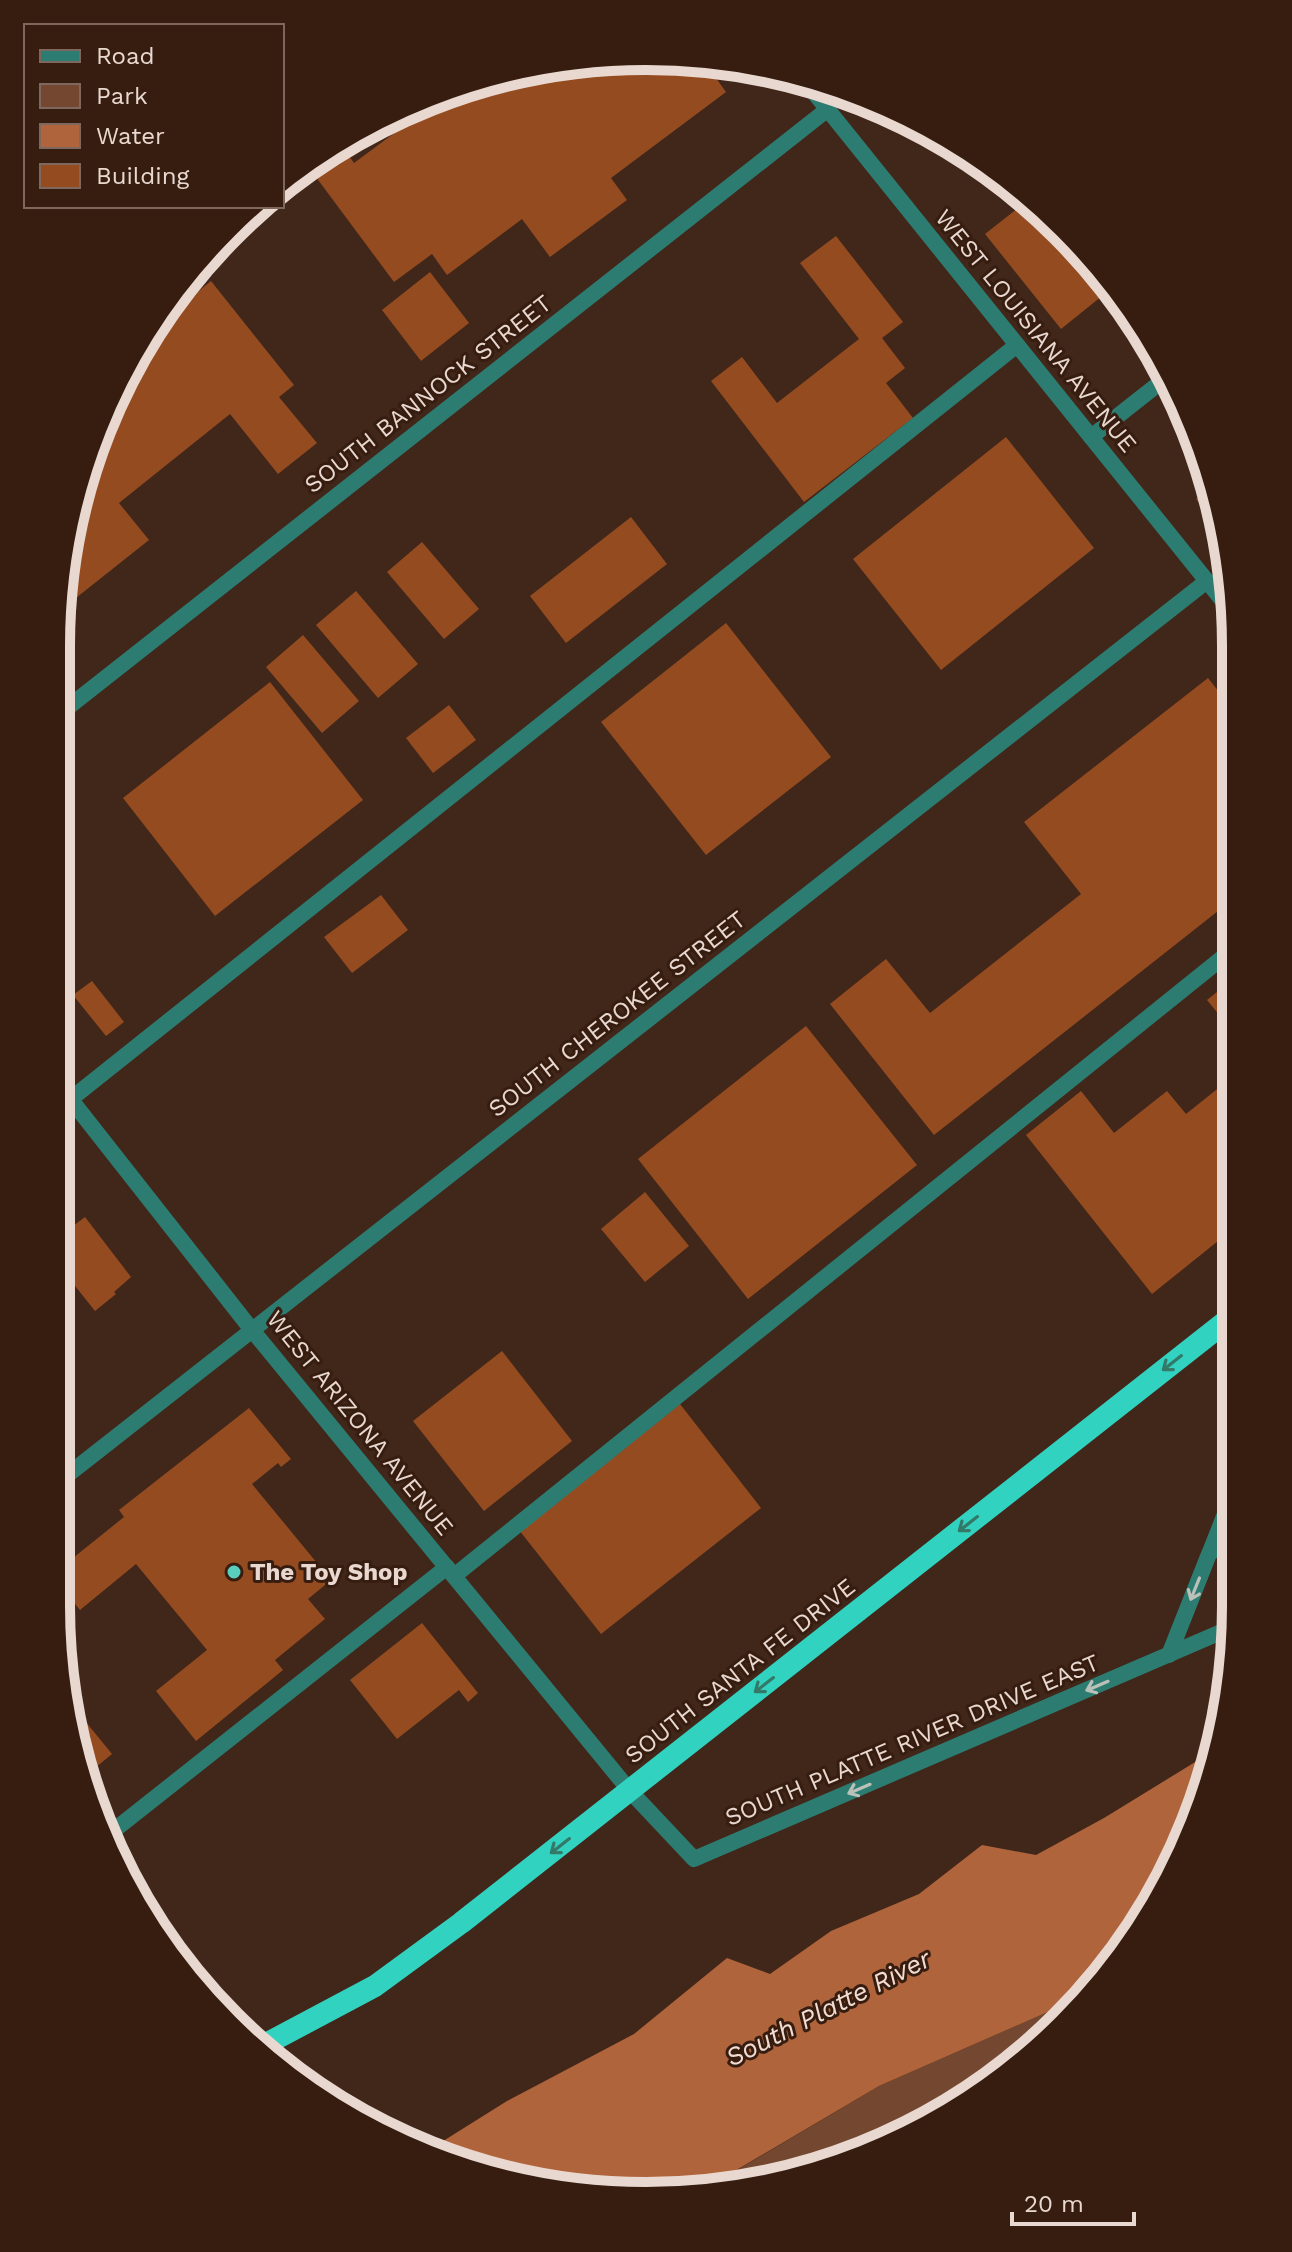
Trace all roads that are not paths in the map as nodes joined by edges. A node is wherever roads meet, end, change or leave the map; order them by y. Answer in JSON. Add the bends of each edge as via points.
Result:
{"nodes":[{"id":1,"x":818,"y":97,"type":"edge"},
{"id":2,"x":828,"y":109,"type":"junction"},
{"id":3,"x":1017,"y":345,"type":"junction"},
{"id":4,"x":1159,"y":384,"type":"edge"},
{"id":5,"x":1091,"y":437,"type":"junction"},
{"id":6,"x":1207,"y":581,"type":"junction"},
{"id":7,"x":1220,"y":597,"type":"edge"},
{"id":8,"x":70,"y":706,"type":"edge"},
{"id":9,"x":1222,"y":958,"type":"edge"},
{"id":10,"x":70,"y":1099,"type":"joint"},
{"id":11,"x":1222,"y":1324,"type":"edge"},
{"id":12,"x":252,"y":1330,"type":"junction"},
{"id":13,"x":70,"y":1473,"type":"edge"},
{"id":14,"x":1222,"y":1521,"type":"edge"},
{"id":15,"x":1222,"y":1544,"type":"edge"},
{"id":16,"x":1209,"y":1554,"type":"junction"},
{"id":17,"x":450,"y":1572,"type":"junction"},
{"id":18,"x":1221,"y":1632,"type":"edge"},
{"id":19,"x":1169,"y":1655,"type":"junction"},
{"id":20,"x":630,"y":1791,"type":"junction"},
{"id":21,"x":115,"y":1829,"type":"edge"},
{"id":22,"x":270,"y":2042,"type":"edge"}],
"edges":[{"from":1,"to":2,"type":"street","name":"WEST LOUISIANA AVENUE"},
{"from":2,"to":3,"type":"street","name":"WEST LOUISIANA AVENUE"},
{"from":2,"to":8,"type":"street","name":"SOUTH BANNOCK STREET"},
{"from":3,"to":5,"type":"street","name":"WEST LOUISIANA AVENUE"},
{"from":3,"to":10,"type":"street"},
{"from":4,"to":5,"type":"street"},
{"from":5,"to":6,"type":"street","name":"WEST LOUISIANA AVENUE"},
{"from":6,"to":7,"type":"street","name":"WEST LOUISIANA AVENUE"},
{"from":6,"to":12,"type":"street","name":"SOUTH CHEROKEE STREET"},
{"from":9,"to":17,"type":"street"},
{"from":10,"to":12,"type":"street","name":"WEST ARIZONA AVENUE"},
{"from":11,"to":20,"type":"highway","name":"SOUTH SANTA FE DRIVE","one_way":true},
{"from":12,"to":13,"type":"street","name":"SOUTH CHEROKEE STREET"},
{"from":12,"to":17,"type":"street","name":"WEST ARIZONA AVENUE"},
{"from":14,"to":16,"type":"street"},
{"from":15,"to":16,"type":"street"},
{"from":16,"to":19,"type":"street","one_way":true},
{"from":17,"to":20,"type":"street","name":"WEST ARIZONA AVENUE"},
{"from":17,"to":21,"type":"street"},
{"from":18,"to":19,"type":"street","name":"SOUTH PLATTE RIVER DRIVE EAST"},
{"from":19,"to":20,"type":"street","name":"SOUTH PLATTE RIVER DRIVE EAST","one_way":true,"via":[[694,1859]]},
{"from":20,"to":22,"type":"highway","name":"SOUTH SANTA FE DRIVE","one_way":true,"via":[[375,1986]]}]}
